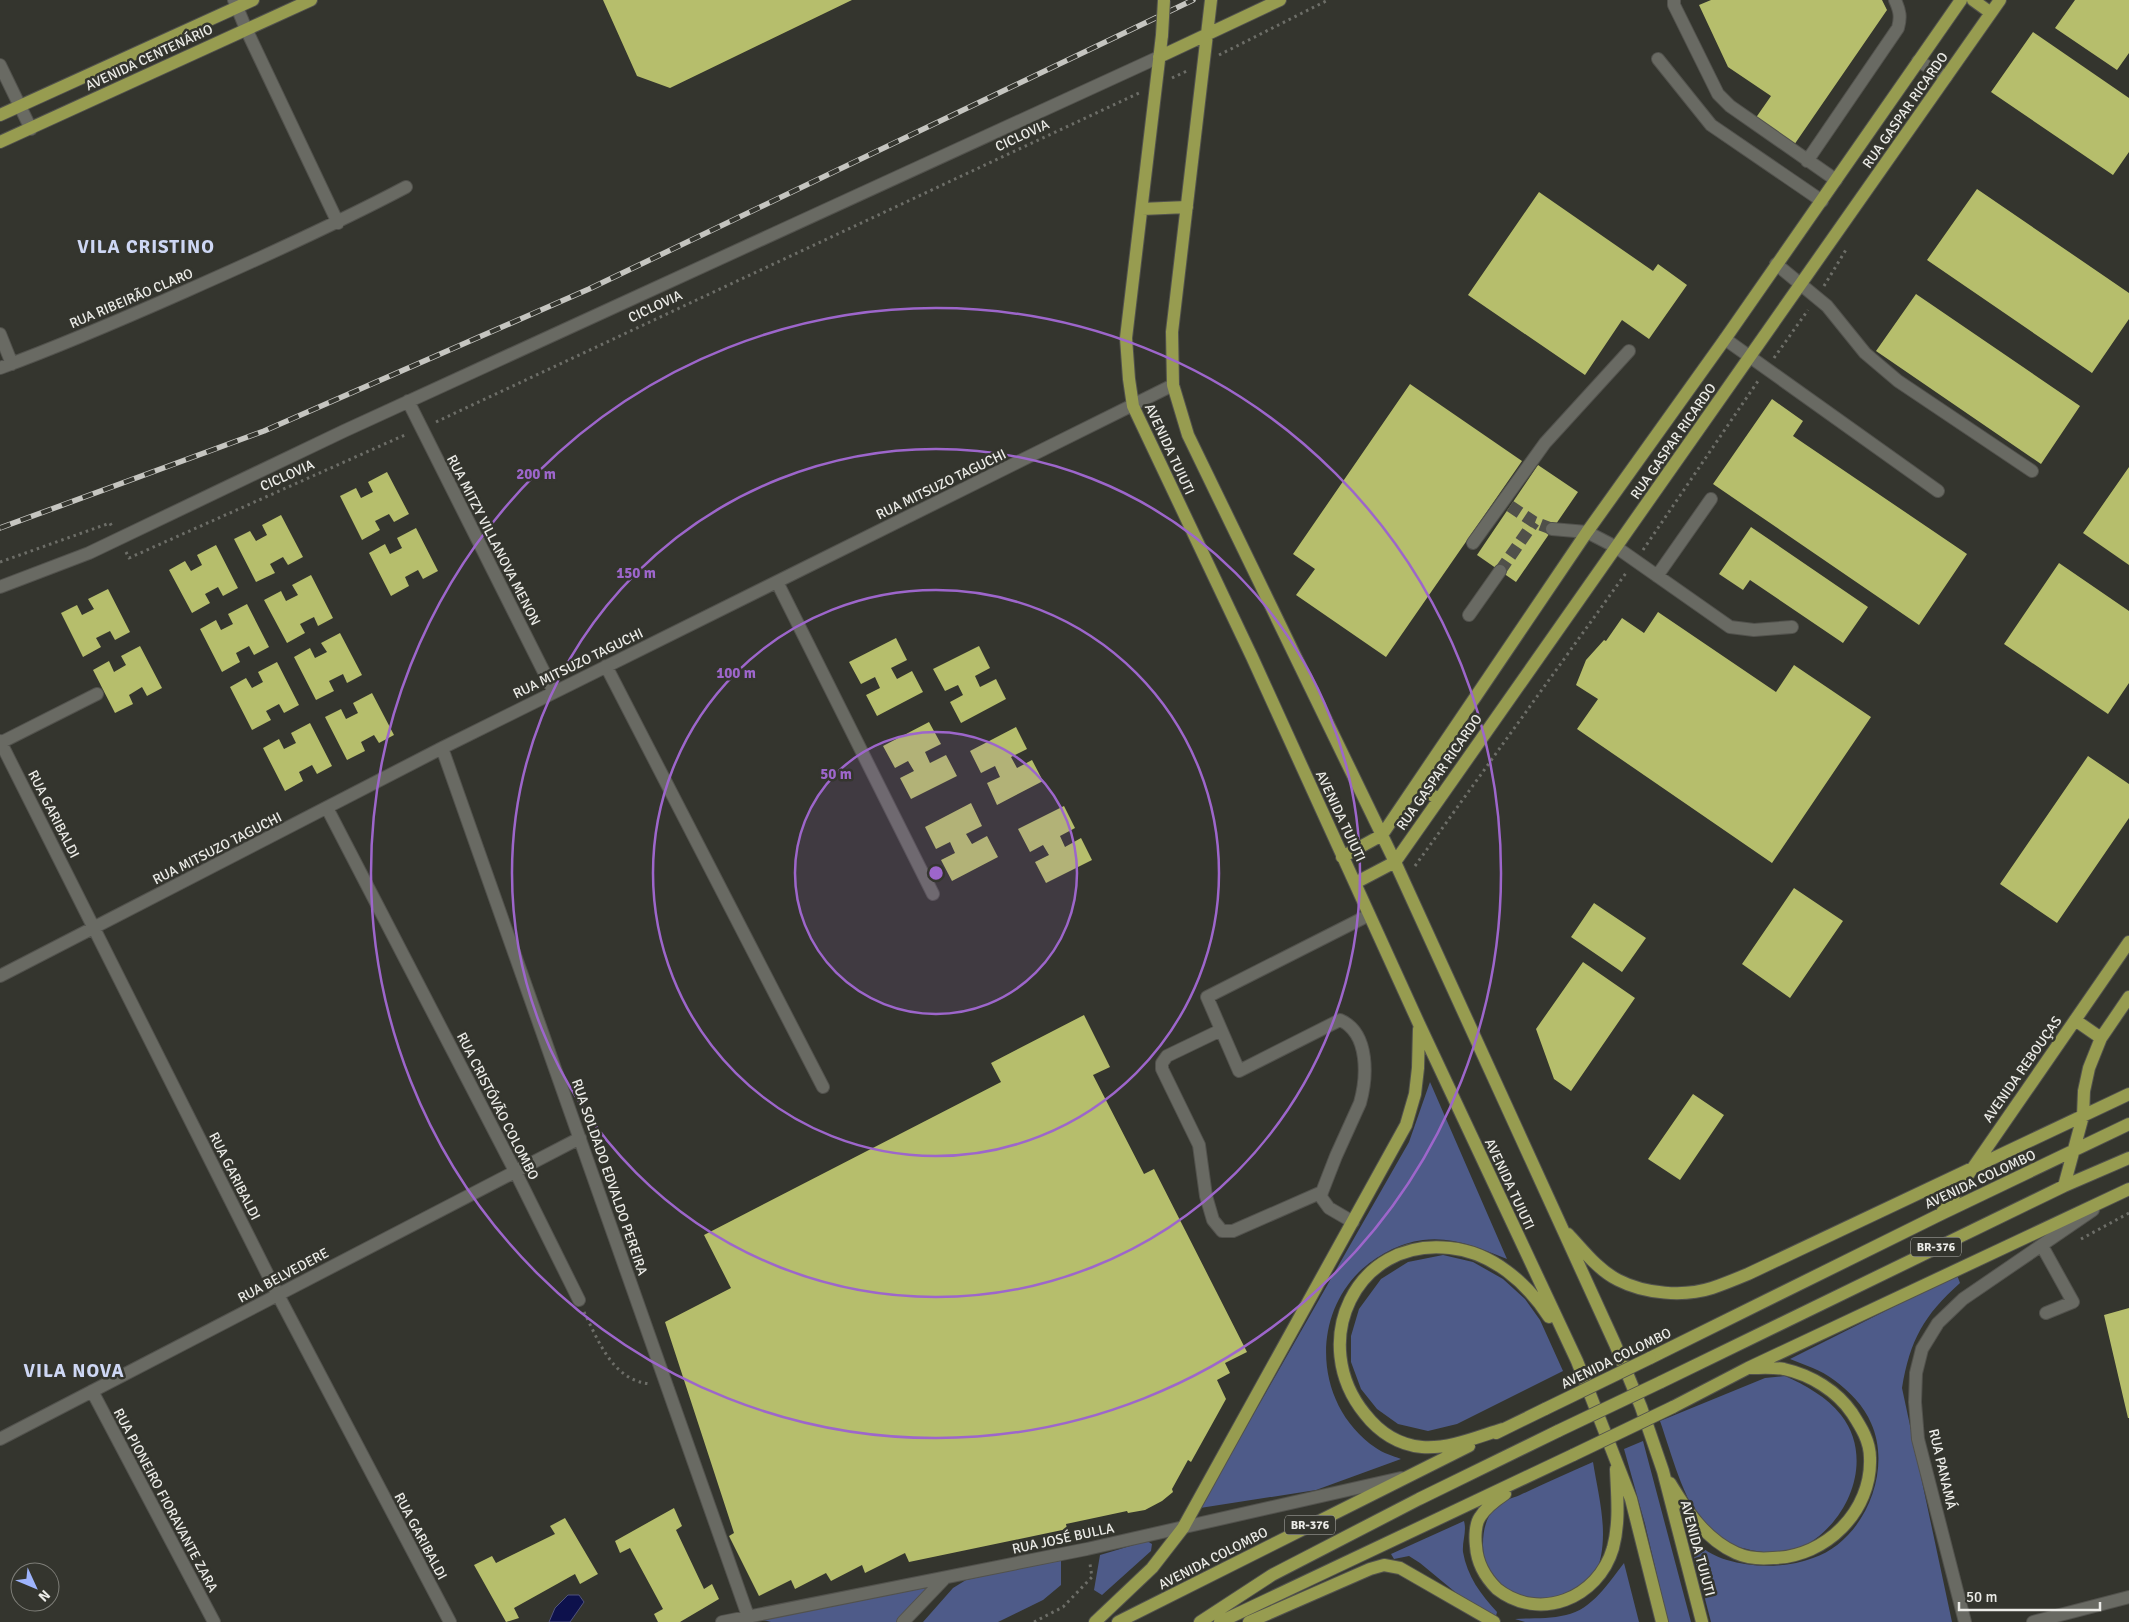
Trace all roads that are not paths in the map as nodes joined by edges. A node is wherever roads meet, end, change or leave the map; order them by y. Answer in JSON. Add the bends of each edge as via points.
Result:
{"nodes":[{"id":1,"x":253,"y":0,"type":"edge"},
{"id":2,"x":311,"y":0,"type":"edge"},
{"id":3,"x":1164,"y":0,"type":"edge"},
{"id":4,"x":1212,"y":0,"type":"edge"},
{"id":5,"x":1280,"y":0,"type":"edge"},
{"id":6,"x":1674,"y":0,"type":"edge"},
{"id":7,"x":1895,"y":0,"type":"edge"},
{"id":8,"x":1961,"y":0,"type":"edge"},
{"id":9,"x":1973,"y":0,"type":"edge"},
{"id":10,"x":2000,"y":0,"type":"edge"},
{"id":11,"x":236,"y":4,"type":"edge"},
{"id":12,"x":1991,"y":13,"type":"junction"},
{"id":13,"x":246,"y":29,"type":"junction"},
{"id":14,"x":1207,"y":35,"type":"junction"},
{"id":15,"x":1159,"y":57,"type":"junction"},
{"id":16,"x":1658,"y":59,"type":"dead end"},
{"id":17,"x":1918,"y":61,"type":"junction"},
{"id":18,"x":0,"y":65,"type":"edge"},
{"id":19,"x":1946,"y":77,"type":"junction"},
{"id":20,"x":19,"y":107,"type":"junction"},
{"id":21,"x":0,"y":116,"type":"edge"},
{"id":22,"x":31,"y":129,"type":"junction"},
{"id":23,"x":0,"y":142,"type":"edge"},
{"id":24,"x":1807,"y":161,"type":"junction"},
{"id":25,"x":1836,"y":180,"type":"junction"},
{"id":26,"x":406,"y":187,"type":"dead end"},
{"id":27,"x":1822,"y":201,"type":"junction"},
{"id":28,"x":1187,"y":207,"type":"junction"},
{"id":29,"x":1142,"y":209,"type":"junction"},
{"id":30,"x":338,"y":222,"type":"junction"},
{"id":31,"x":1776,"y":264,"type":"junction"},
{"id":32,"x":1802,"y":284,"type":"junction"},
{"id":33,"x":0,"y":334,"type":"edge"},
{"id":34,"x":1725,"y":339,"type":"junction"},
{"id":35,"x":1629,"y":351,"type":"dead end"},
{"id":36,"x":1751,"y":357,"type":"junction"},
{"id":37,"x":6,"y":366,"type":"edge"},
{"id":38,"x":1173,"y":385,"type":"junction"},
{"id":39,"x":408,"y":401,"type":"junction"},
{"id":40,"x":1133,"y":406,"type":"junction"},
{"id":41,"x":2032,"y":471,"type":"dead end"},
{"id":42,"x":1938,"y":492,"type":"dead end"},
{"id":43,"x":1711,"y":499,"type":"dead end"},
{"id":44,"x":1552,"y":529,"type":"tunnel mouth"},
{"id":45,"x":1587,"y":532,"type":"junction"},
{"id":46,"x":1473,"y":543,"type":"dead end"},
{"id":47,"x":1616,"y":547,"type":"junction"},
{"id":48,"x":1500,"y":571,"type":"tunnel mouth"},
{"id":49,"x":1658,"y":576,"type":"junction"},
{"id":50,"x":777,"y":582,"type":"junction"},
{"id":51,"x":0,"y":587,"type":"edge"},
{"id":52,"x":1469,"y":615,"type":"dead end"},
{"id":53,"x":1792,"y":627,"type":"dead end"},
{"id":54,"x":606,"y":666,"type":"junction"},
{"id":55,"x":554,"y":692,"type":"junction"},
{"id":56,"x":97,"y":694,"type":"dead end"},
{"id":57,"x":0,"y":742,"type":"edge"},
{"id":58,"x":442,"y":748,"type":"junction"},
{"id":59,"x":1417,"y":784,"type":"junction"},
{"id":60,"x":1438,"y":799,"type":"junction"},
{"id":61,"x":327,"y":808,"type":"junction"},
{"id":62,"x":1382,"y":835,"type":"junction"},
{"id":63,"x":1342,"y":857,"type":"junction"},
{"id":64,"x":1395,"y":862,"type":"junction"},
{"id":65,"x":1355,"y":883,"type":"junction"},
{"id":66,"x":933,"y":894,"type":"dead end"},
{"id":67,"x":1369,"y":915,"type":"junction"},
{"id":68,"x":94,"y":927,"type":"junction"},
{"id":69,"x":2129,"y":942,"type":"edge"},
{"id":70,"x":0,"y":976,"type":"edge"},
{"id":71,"x":2129,"y":997,"type":"edge"},
{"id":72,"x":2075,"y":1020,"type":"junction"},
{"id":73,"x":1419,"y":1024,"type":"junction"},
{"id":74,"x":1221,"y":1030,"type":"junction"},
{"id":75,"x":2101,"y":1038,"type":"junction"},
{"id":76,"x":823,"y":1087,"type":"dead end"},
{"id":77,"x":2129,"y":1094,"type":"edge"},
{"id":78,"x":2083,"y":1116,"type":"junction"},
{"id":79,"x":2129,"y":1124,"type":"edge"},
{"id":80,"x":580,"y":1138,"type":"junction"},
{"id":81,"x":2075,"y":1151,"type":"junction"},
{"id":82,"x":2129,"y":1158,"type":"edge"},
{"id":83,"x":1971,"y":1170,"type":"junction"},
{"id":84,"x":515,"y":1171,"type":"junction"},
{"id":85,"x":2064,"y":1186,"type":"junction"},
{"id":86,"x":2129,"y":1188,"type":"edge"},
{"id":87,"x":1322,"y":1192,"type":"junction"},
{"id":88,"x":2106,"y":1200,"type":"junction"},
{"id":89,"x":1941,"y":1214,"type":"junction"},
{"id":90,"x":1353,"y":1222,"type":"junction"},
{"id":91,"x":1560,"y":1226,"type":"junction"},
{"id":92,"x":2042,"y":1246,"type":"junction"},
{"id":93,"x":278,"y":1295,"type":"junction"},
{"id":94,"x":579,"y":1300,"type":"road end"},
{"id":95,"x":2046,"y":1313,"type":"dead end"},
{"id":96,"x":1577,"y":1361,"type":"junction"},
{"id":97,"x":1748,"y":1368,"type":"junction"},
{"id":98,"x":92,"y":1391,"type":"junction"},
{"id":99,"x":1503,"y":1429,"type":"junction"},
{"id":100,"x":0,"y":1439,"type":"edge"},
{"id":101,"x":1616,"y":1456,"type":"junction"},
{"id":102,"x":1663,"y":1471,"type":"junction"},
{"id":103,"x":1408,"y":1476,"type":"junction"},
{"id":104,"x":1525,"y":1478,"type":"junction"},
{"id":105,"x":1182,"y":1528,"type":"junction"},
{"id":106,"x":945,"y":1578,"type":"junction"},
{"id":107,"x":2129,"y":1597,"type":"edge"},
{"id":108,"x":748,"y":1616,"type":"junction"},
{"id":109,"x":214,"y":1622,"type":"edge"},
{"id":110,"x":450,"y":1622,"type":"edge"},
{"id":111,"x":722,"y":1622,"type":"edge"},
{"id":112,"x":771,"y":1622,"type":"edge"},
{"id":113,"x":903,"y":1622,"type":"edge"},
{"id":114,"x":1095,"y":1622,"type":"edge"},
{"id":115,"x":1118,"y":1622,"type":"edge"},
{"id":116,"x":1200,"y":1622,"type":"edge"},
{"id":117,"x":1220,"y":1622,"type":"edge"},
{"id":118,"x":1249,"y":1622,"type":"edge"},
{"id":119,"x":1494,"y":1622,"type":"edge"},
{"id":120,"x":1662,"y":1622,"type":"edge"},
{"id":121,"x":1702,"y":1622,"type":"edge"},
{"id":122,"x":1965,"y":1622,"type":"edge"},
{"id":123,"x":2033,"y":1622,"type":"edge"}],
"edges":[{"from":1,"to":11,"type":"main road","name":"AVENIDA CENTENÁRIO"},
{"from":2,"to":13,"type":"main road","name":"AVENIDA CENTENÁRIO"},
{"from":3,"to":15,"type":"main road","name":"AVENIDA TUIUTI","bridge":true},
{"from":4,"to":14,"type":"main road","name":"AVENIDA TUIUTI"},
{"from":5,"to":14,"type":"main road"},
{"from":6,"to":24,"type":"street","via":[[1718,94]]},
{"from":7,"to":24,"type":"street","via":[[1901,19],[1898,28]]},
{"from":8,"to":17,"type":"main road","name":"RUA GASPAR RICARDO"},
{"from":9,"to":12,"type":"main road"},
{"from":10,"to":12,"type":"main road","name":"RUA GASPAR RICARDO"},
{"from":11,"to":13,"type":"street"},
{"from":11,"to":20,"type":"main road","name":"AVENIDA CENTENÁRIO"},
{"from":12,"to":19,"type":"main road","name":"RUA GASPAR RICARDO"},
{"from":13,"to":22,"type":"main road","name":"AVENIDA CENTENÁRIO"},
{"from":13,"to":30,"type":"street"},
{"from":14,"to":15,"type":"main road"},
{"from":14,"to":28,"type":"main road","name":"AVENIDA TUIUTI"},
{"from":15,"to":29,"type":"main road","name":"AVENIDA TUIUTI"},
{"from":15,"to":39,"type":"street"},
{"from":16,"to":27,"type":"street","via":[[1710,125]]},
{"from":17,"to":19,"type":"street"},
{"from":17,"to":25,"type":"main road","name":"RUA GASPAR RICARDO"},
{"from":18,"to":20,"type":"street"},
{"from":19,"to":32,"type":"main road","name":"RUA GASPAR RICARDO"},
{"from":20,"to":21,"type":"main road","name":"AVENIDA CENTENÁRIO"},
{"from":20,"to":22,"type":"street"},
{"from":22,"to":23,"type":"main road","name":"AVENIDA CENTENÁRIO"},
{"from":24,"to":25,"type":"street"},
{"from":25,"to":27,"type":"main road","name":"RUA GASPAR RICARDO"},
{"from":26,"to":30,"type":"street","name":"RUA RIBEIRÃO CLARO"},
{"from":27,"to":31,"type":"main road","name":"RUA GASPAR RICARDO"},
{"from":28,"to":29,"type":"main road"},
{"from":28,"to":38,"type":"main road","name":"AVENIDA TUIUTI","via":[[1172,332]]},
{"from":29,"to":40,"type":"main road","name":"AVENIDA TUIUTI","via":[[1126,338]]},
{"from":30,"to":37,"type":"street","name":"RUA RIBEIRÃO CLARO","via":[[114,323]]},
{"from":31,"to":32,"type":"street"},
{"from":31,"to":34,"type":"main road","name":"RUA GASPAR RICARDO"},
{"from":32,"to":36,"type":"main road","name":"RUA GASPAR RICARDO"},
{"from":32,"to":41,"type":"street","via":[[1827,306],[1865,353],[1898,381]]},
{"from":33,"to":37,"type":"street"},
{"from":34,"to":36,"type":"street"},
{"from":34,"to":45,"type":"main road","name":"RUA GASPAR RICARDO"},
{"from":35,"to":46,"type":"street","via":[[1545,443],[1507,504]]},
{"from":36,"to":42,"type":"street"},
{"from":36,"to":47,"type":"main road","name":"RUA GASPAR RICARDO"},
{"from":38,"to":40,"type":"street","name":"RUA MITSUZO TAGUCHI"},
{"from":38,"to":62,"type":"main road","name":"AVENIDA TUIUTI","via":[[1188,435]]},
{"from":39,"to":51,"type":"street","via":[[54,568]]},
{"from":39,"to":55,"type":"street","name":"RUA MITZY VILLANOVA MENON"},
{"from":40,"to":50,"type":"street","name":"RUA MITSUZO TAGUCHI"},
{"from":40,"to":63,"type":"main road","name":"AVENIDA TUIUTI"},
{"from":43,"to":49,"type":"street"},
{"from":44,"to":45,"type":"street"},
{"from":45,"to":47,"type":"street"},
{"from":45,"to":59,"type":"main road","name":"RUA GASPAR RICARDO"},
{"from":47,"to":49,"type":"street"},
{"from":47,"to":60,"type":"main road","name":"RUA GASPAR RICARDO"},
{"from":48,"to":52,"type":"street"},
{"from":49,"to":53,"type":"street","via":[[1730,627],[1754,630]]},
{"from":50,"to":54,"type":"street","name":"RUA MITSUZO TAGUCHI"},
{"from":50,"to":66,"type":"street"},
{"from":54,"to":55,"type":"street","name":"RUA MITSUZO TAGUCHI"},
{"from":54,"to":76,"type":"street"},
{"from":55,"to":58,"type":"street","name":"RUA MITSUZO TAGUCHI"},
{"from":56,"to":57,"type":"street"},
{"from":57,"to":68,"type":"street","name":"RUA GARIBALDI"},
{"from":58,"to":61,"type":"street","name":"RUA MITSUZO TAGUCHI"},
{"from":58,"to":80,"type":"street","name":"RUA SOLDADO EDVALDO PEREIRA"},
{"from":59,"to":60,"type":"main road"},
{"from":59,"to":62,"type":"main road","name":"RUA GASPAR RICARDO"},
{"from":60,"to":64,"type":"main road","name":"RUA GASPAR RICARDO"},
{"from":61,"to":68,"type":"street","name":"RUA MITSUZO TAGUCHI"},
{"from":61,"to":84,"type":"street","name":"RUA CRISTÓVÃO COLOMBO"},
{"from":62,"to":63,"type":"main road","name":"RUA GASPAR RICARDO"},
{"from":62,"to":64,"type":"main road","name":"AVENIDA TUIUTI"},
{"from":63,"to":65,"type":"main road","name":"AVENIDA TUIUTI"},
{"from":64,"to":65,"type":"main road","name":"RUA GASPAR RICARDO"},
{"from":64,"to":91,"type":"main road","name":"AVENIDA TUIUTI"},
{"from":65,"to":67,"type":"main road","name":"AVENIDA TUIUTI"},
{"from":67,"to":73,"type":"main road","name":"AVENIDA TUIUTI"},
{"from":67,"to":74,"type":"street","via":[[1207,996]]},
{"from":68,"to":70,"type":"street","name":"RUA MITSUZO TAGUCHI"},
{"from":68,"to":93,"type":"street","name":"RUA GARIBALDI"},
{"from":69,"to":72,"type":"main road","name":"AVENIDA REBOUÇAS"},
{"from":71,"to":75,"type":"main road"},
{"from":72,"to":75,"type":"main road"},
{"from":72,"to":83,"type":"main road","name":"AVENIDA REBOUÇAS"},
{"from":73,"to":90,"type":"main road","via":[[1415,1094],[1406,1125]]},
{"from":73,"to":96,"type":"main road","name":"AVENIDA TUIUTI"},
{"from":74,"to":87,"type":"street","via":[[1239,1071],[1340,1020],[1358,1039],[1364,1062],[1363,1092]]},
{"from":74,"to":87,"type":"street","via":[[1167,1056],[1162,1063],[1199,1145],[1213,1220],[1222,1231],[1233,1232]]},
{"from":75,"to":78,"type":"main road","via":[[2089,1068]]},
{"from":77,"to":78,"type":"main road"},
{"from":78,"to":81,"type":"main road"},
{"from":78,"to":83,"type":"main road"},
{"from":79,"to":81,"type":"main road","name":"AVENIDA COLOMBO","number":"BR-376"},
{"from":80,"to":84,"type":"street","name":"RUA BELVEDERE"},
{"from":80,"to":108,"type":"street","name":"RUA SOLDADO EDVALDO PEREIRA"},
{"from":81,"to":85,"type":"main road"},
{"from":81,"to":89,"type":"main road","name":"AVENIDA COLOMBO","number":"BR-376"},
{"from":82,"to":85,"type":"main road","number":"BR-376"},
{"from":83,"to":89,"type":"main road","name":"AVENIDA REBOUÇAS"},
{"from":83,"to":91,"type":"main road","via":[[1748,1274],[1711,1289],[1682,1293],[1657,1292],[1618,1280],[1592,1260]]},
{"from":84,"to":93,"type":"street","name":"RUA BELVEDERE"},
{"from":84,"to":94,"type":"street","name":"RUA CRISTÓVÃO COLOMBO"},
{"from":85,"to":116,"type":"main road","number":"BR-376","bridge":true,"via":[[1419,1499],[1272,1575]]},
{"from":86,"to":88,"type":"main road"},
{"from":87,"to":90,"type":"street","via":[[1325,1205]]},
{"from":88,"to":92,"type":"street","name":"RUA PANAMÁ"},
{"from":88,"to":97,"type":"main road"},
{"from":89,"to":99,"type":"main road","name":"AVENIDA COLOMBO","number":"BR-376","bridge":true},
{"from":90,"to":105,"type":"main road"},
{"from":91,"to":102,"type":"main road","name":"AVENIDA TUIUTI","via":[[1615,1344]]},
{"from":92,"to":95,"type":"street","via":[[2073,1302]]},
{"from":92,"to":122,"type":"street","name":"RUA PANAMÁ","via":[[1963,1299],[1938,1324],[1922,1349],[1916,1373],[1918,1439]]},
{"from":93,"to":98,"type":"street","name":"RUA BELVEDERE"},
{"from":93,"to":110,"type":"street","name":"RUA GARIBALDI"},
{"from":96,"to":99,"type":"main road","via":[[1539,1302],[1514,1276],[1490,1260],[1460,1249],[1435,1246],[1404,1252],[1381,1262],[1360,1283],[1347,1305],[1341,1328],[1340,1358],[1345,1382],[1356,1404],[1372,1424],[1396,1441],[1422,1447],[1446,1447]]},
{"from":96,"to":101,"type":"main road","name":"AVENIDA TUIUTI"},
{"from":97,"to":102,"type":"main road","via":[[1783,1369],[1816,1380],[1845,1404],[1864,1431],[1870,1457],[1868,1478],[1850,1520],[1830,1540],[1807,1553],[1762,1559],[1737,1554],[1715,1540],[1688,1513]]},
{"from":97,"to":104,"type":"main road","bridge":true},
{"from":98,"to":100,"type":"street","name":"RUA BELVEDERE"},
{"from":98,"to":109,"type":"street","name":"RUA PIONEIRO FIORAVANTE ZARA"},
{"from":99,"to":103,"type":"main road","name":"AVENIDA COLOMBO","number":"BR-376"},
{"from":101,"to":104,"type":"main road","via":[[1618,1519],[1613,1549],[1600,1575],[1584,1595],[1564,1606],[1542,1609],[1520,1606],[1505,1598],[1492,1585],[1476,1555],[1479,1518]]},
{"from":101,"to":120,"type":"main road","name":"AVENIDA TUIUTI","via":[[1631,1499]]},
{"from":102,"to":121,"type":"main road","name":"AVENIDA TUIUTI"},
{"from":103,"to":105,"type":"street","name":"RUA JOSÉ BULLA"},
{"from":103,"to":115,"type":"main road","name":"AVENIDA COLOMBO","number":"BR-376"},
{"from":104,"to":117,"type":"main road"},
{"from":105,"to":106,"type":"street","name":"RUA JOSÉ BULLA"},
{"from":105,"to":114,"type":"main road","via":[[1152,1568]]},
{"from":106,"to":108,"type":"street","name":"RUA JOSÉ BULLA"},
{"from":106,"to":113,"type":"street"},
{"from":107,"to":123,"type":"street"},
{"from":108,"to":111,"type":"street","name":"RUA JOSÉ BULLA"},
{"from":108,"to":112,"type":"street"},
{"from":118,"to":119,"type":"main road","via":[[1384,1565],[1400,1568]]}]}
